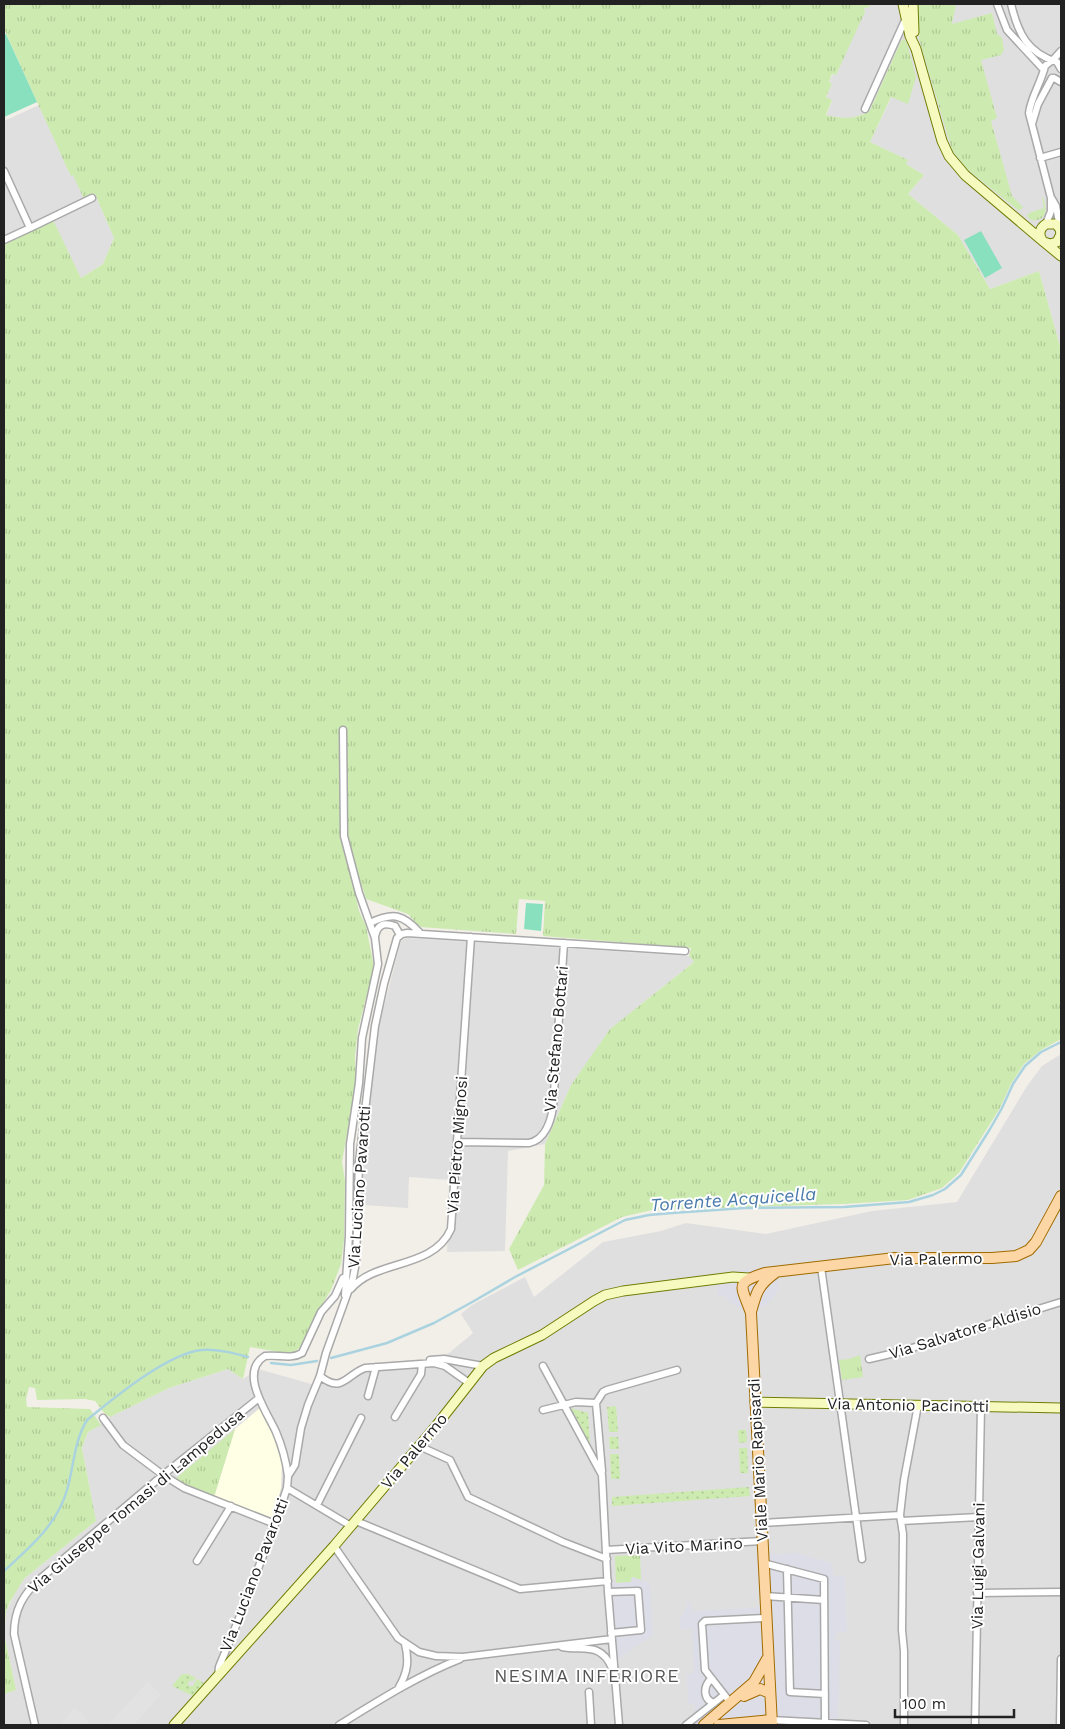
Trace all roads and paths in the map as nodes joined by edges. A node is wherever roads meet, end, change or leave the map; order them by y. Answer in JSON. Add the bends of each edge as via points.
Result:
{"nodes":[{"id":1,"x":905,"y":4,"type":"edge"},
{"id":2,"x":913,"y":4,"type":"edge"},
{"id":3,"x":997,"y":4,"type":"edge"},
{"id":4,"x":1011,"y":4,"type":"edge"},
{"id":5,"x":910,"y":26,"type":"junction"},
{"id":6,"x":894,"y":45,"type":"junction"},
{"id":7,"x":1061,"y":51,"type":"edge"},
{"id":8,"x":1052,"y":61,"type":"junction"},
{"id":9,"x":1044,"y":70,"type":"junction"},
{"id":10,"x":1061,"y":70,"type":"edge"},
{"id":11,"x":1053,"y":78,"type":"junction"},
{"id":12,"x":1061,"y":82,"type":"edge"},
{"id":13,"x":865,"y":109,"type":"dead end"},
{"id":14,"x":1032,"y":128,"type":"junction"},
{"id":15,"x":1061,"y":152,"type":"edge"},
{"id":16,"x":1040,"y":158,"type":"junction"},
{"id":17,"x":4,"y":170,"type":"edge"},
{"id":18,"x":92,"y":198,"type":"dead end"},
{"id":19,"x":1051,"y":198,"type":"junction"},
{"id":20,"x":1012,"y":214,"type":"junction"},
{"id":21,"x":1045,"y":224,"type":"junction"},
{"id":22,"x":30,"y":228,"type":"junction"},
{"id":23,"x":1061,"y":232,"type":"edge"},
{"id":24,"x":4,"y":240,"type":"edge"},
{"id":25,"x":1043,"y":241,"type":"junction"},
{"id":26,"x":1061,"y":256,"type":"edge"},
{"id":27,"x":343,"y":730,"type":"dead end"},
{"id":28,"x":370,"y":923,"type":"junction"},
{"id":29,"x":420,"y":933,"type":"junction"},
{"id":30,"x":400,"y":935,"type":"junction"},
{"id":31,"x":471,"y":937,"type":"junction"},
{"id":32,"x":374,"y":938,"type":"junction"},
{"id":33,"x":564,"y":943,"type":"junction"},
{"id":34,"x":685,"y":951,"type":"dead end"},
{"id":35,"x":457,"y":1142,"type":"junction"},
{"id":36,"x":1061,"y":1196,"type":"edge"},
{"id":37,"x":346,"y":1267,"type":"junction"},
{"id":38,"x":821,"y":1267,"type":"junction"},
{"id":39,"x":778,"y":1271,"type":"junction"},
{"id":40,"x":751,"y":1278,"type":"junction"},
{"id":41,"x":717,"y":1279,"type":"junction"},
{"id":42,"x":355,"y":1280,"type":"junction"},
{"id":43,"x":758,"y":1290,"type":"junction"},
{"id":44,"x":743,"y":1291,"type":"junction"},
{"id":45,"x":1061,"y":1302,"type":"edge"},
{"id":46,"x":330,"y":1303,"type":"junction"},
{"id":47,"x":344,"y":1304,"type":"junction"},
{"id":48,"x":750,"y":1313,"type":"junction"},
{"id":49,"x":869,"y":1359,"type":"dead end"},
{"id":50,"x":422,"y":1364,"type":"junction"},
{"id":51,"x":483,"y":1366,"type":"junction"},
{"id":52,"x":543,"y":1366,"type":"dead end"},
{"id":53,"x":376,"y":1367,"type":"junction"},
{"id":54,"x":678,"y":1370,"type":"dead end"},
{"id":55,"x":320,"y":1376,"type":"junction"},
{"id":56,"x":469,"y":1383,"type":"junction"},
{"id":57,"x":368,"y":1396,"type":"dead end"},
{"id":58,"x":259,"y":1398,"type":"junction"},
{"id":59,"x":755,"y":1402,"type":"junction"},
{"id":60,"x":596,"y":1403,"type":"junction"},
{"id":61,"x":840,"y":1403,"type":"junction"},
{"id":62,"x":564,"y":1405,"type":"junction"},
{"id":63,"x":918,"y":1405,"type":"junction"},
{"id":64,"x":981,"y":1406,"type":"junction"},
{"id":65,"x":1061,"y":1408,"type":"edge"},
{"id":66,"x":543,"y":1410,"type":"dead end"},
{"id":67,"x":395,"y":1417,"type":"dead end"},
{"id":68,"x":103,"y":1418,"type":"dead end"},
{"id":69,"x":361,"y":1418,"type":"dead end"},
{"id":70,"x":420,"y":1446,"type":"junction"},
{"id":71,"x":164,"y":1475,"type":"junction"},
{"id":72,"x":602,"y":1475,"type":"junction"},
{"id":73,"x":288,"y":1476,"type":"junction"},
{"id":74,"x":287,"y":1488,"type":"junction"},
{"id":75,"x":317,"y":1505,"type":"junction"},
{"id":76,"x":231,"y":1506,"type":"junction"},
{"id":77,"x":856,"y":1517,"type":"junction"},
{"id":78,"x":979,"y":1517,"type":"junction"},
{"id":79,"x":901,"y":1518,"type":"junction"},
{"id":80,"x":761,"y":1523,"type":"junction"},
{"id":81,"x":275,"y":1524,"type":"junction"},
{"id":82,"x":353,"y":1524,"type":"junction"},
{"id":83,"x":762,"y":1541,"type":"junction"},
{"id":84,"x":334,"y":1546,"type":"junction"},
{"id":85,"x":606,"y":1550,"type":"junction"},
{"id":86,"x":862,"y":1559,"type":"dead end"},
{"id":87,"x":607,"y":1560,"type":"junction"},
{"id":88,"x":198,"y":1561,"type":"dead end"},
{"id":89,"x":763,"y":1563,"type":"junction"},
{"id":90,"x":787,"y":1569,"type":"junction"},
{"id":91,"x":608,"y":1581,"type":"junction"},
{"id":92,"x":608,"y":1592,"type":"junction"},
{"id":93,"x":1061,"y":1592,"type":"edge"},
{"id":94,"x":977,"y":1593,"type":"junction"},
{"id":95,"x":765,"y":1596,"type":"junction"},
{"id":96,"x":788,"y":1598,"type":"junction"},
{"id":97,"x":824,"y":1600,"type":"junction"},
{"id":98,"x":766,"y":1618,"type":"junction"},
{"id":99,"x":612,"y":1636,"type":"junction"},
{"id":100,"x":404,"y":1644,"type":"junction"},
{"id":101,"x":556,"y":1646,"type":"junction"},
{"id":102,"x":768,"y":1656,"type":"junction"},
{"id":103,"x":463,"y":1657,"type":"junction"},
{"id":104,"x":1061,"y":1659,"type":"edge"},
{"id":105,"x":614,"y":1674,"type":"junction"},
{"id":106,"x":218,"y":1676,"type":"junction"},
{"id":107,"x":713,"y":1680,"type":"junction"},
{"id":108,"x":399,"y":1688,"type":"junction"},
{"id":109,"x":589,"y":1692,"type":"dead end"},
{"id":110,"x":770,"y":1693,"type":"junction"},
{"id":111,"x":825,"y":1694,"type":"junction"},
{"id":112,"x":730,"y":1698,"type":"junction"},
{"id":113,"x":714,"y":1703,"type":"junction"},
{"id":114,"x":772,"y":1722,"type":"edge"},
{"id":115,"x":824,"y":1722,"type":"junction"},
{"id":116,"x":35,"y":1725,"type":"edge"},
{"id":117,"x":174,"y":1725,"type":"edge"},
{"id":118,"x":339,"y":1725,"type":"edge"},
{"id":119,"x":591,"y":1725,"type":"edge"},
{"id":120,"x":619,"y":1725,"type":"edge"},
{"id":121,"x":686,"y":1725,"type":"edge"},
{"id":122,"x":704,"y":1725,"type":"edge"},
{"id":123,"x":719,"y":1725,"type":"edge"},
{"id":124,"x":866,"y":1725,"type":"edge"},
{"id":125,"x":904,"y":1725,"type":"edge"},
{"id":126,"x":974,"y":1725,"type":"edge"},
{"id":127,"x":1060,"y":1725,"type":"edge"}],
"edges":[{"from":1,"to":5,"type":"main road"},
{"from":2,"to":5,"type":"main road"},
{"from":3,"to":9,"type":"street","via":[[1007,30]]},
{"from":4,"to":8,"type":"street","via":[[1022,36],[1037,52]]},
{"from":5,"to":6,"type":"street"},
{"from":5,"to":6,"type":"street"},
{"from":5,"to":20,"type":"main road","via":[[949,156],[964,175]]},
{"from":6,"to":13,"type":"street"},
{"from":7,"to":8,"type":"street"},
{"from":8,"to":9,"type":"street","via":[[1045,65]]},
{"from":8,"to":10,"type":"street"},
{"from":9,"to":11,"type":"street","via":[[1046,76]]},
{"from":9,"to":14,"type":"street","via":[[1030,108]]},
{"from":10,"to":11,"type":"street"},
{"from":11,"to":12,"type":"street"},
{"from":11,"to":14,"type":"street","via":[[1038,104]]},
{"from":14,"to":16,"type":"street"},
{"from":15,"to":16,"type":"street"},
{"from":16,"to":19,"type":"street"},
{"from":17,"to":22,"type":"street"},
{"from":18,"to":22,"type":"street"},
{"from":19,"to":21,"type":"street","via":[[1052,211]]},
{"from":19,"to":23,"type":"street","via":[[1056,206]]},
{"from":20,"to":21,"type":"main road","via":[[1031,225]]},
{"from":20,"to":25,"type":"main road"},
{"from":21,"to":23,"type":"main road","via":[[1056,224]]},
{"from":21,"to":25,"type":"main road","via":[[1040,232]]},
{"from":22,"to":24,"type":"street"},
{"from":23,"to":25,"type":"main road","via":[[1057,242]]},
{"from":25,"to":26,"type":"main road"},
{"from":27,"to":28,"type":"street","via":[[344,836]]},
{"from":28,"to":29,"type":"street","via":[[395,916],[409,922]]},
{"from":28,"to":32,"type":"street"},
{"from":29,"to":30,"type":"street"},
{"from":29,"to":31,"type":"street"},
{"from":30,"to":32,"type":"street","via":[[395,926],[381,924]]},
{"from":30,"to":42,"type":"street","name":"Via Luciano Pavarotti","via":[[375,1026],[360,1142]]},
{"from":31,"to":33,"type":"street"},
{"from":31,"to":35,"type":"street","name":"Via Pietro Mignosi"},
{"from":32,"to":37,"type":"street","via":[[377,972],[362,1038],[350,1144]]},
{"from":33,"to":34,"type":"street"},
{"from":33,"to":35,"type":"street","name":"Via Stefano Bottari","via":[[553,1107],[545,1130],[529,1144]]},
{"from":35,"to":42,"type":"street","name":"Via Pietro Mignosi","via":[[452,1223],[445,1240],[426,1254]]},
{"from":36,"to":38,"type":"main road","name":"Via Palermo","via":[[1036,1242],[1023,1254],[992,1258],[895,1258]]},
{"from":37,"to":46,"type":"street","via":[[339,1289]]},
{"from":37,"to":47,"type":"street"},
{"from":38,"to":39,"type":"main road","name":"Via Palermo"},
{"from":38,"to":61,"type":"street"},
{"from":39,"to":40,"type":"main road","name":"Via Palermo"},
{"from":39,"to":43,"type":"main road"},
{"from":40,"to":41,"type":"main road","name":"Via Palermo"},
{"from":40,"to":43,"type":"main road","via":[[757,1282]]},
{"from":40,"to":44,"type":"main road","via":[[743,1282]]},
{"from":41,"to":44,"type":"main road"},
{"from":41,"to":51,"type":"main road","name":"Via Palermo","via":[[605,1295],[542,1335]]},
{"from":42,"to":47,"type":"street","name":"Via Luciano Pavarotti"},
{"from":43,"to":44,"type":"main road","via":[[751,1295]]},
{"from":43,"to":48,"type":"main road"},
{"from":44,"to":48,"type":"main road"},
{"from":45,"to":49,"type":"street","name":"Via Salvatore Aldisio"},
{"from":46,"to":47,"type":"street"},
{"from":46,"to":58,"type":"street","via":[[321,1312],[302,1352],[286,1357],[265,1356],[258,1361],[254,1371]]},
{"from":47,"to":55,"type":"street","name":"Via Luciano Pavarotti"},
{"from":48,"to":59,"type":"main road","name":"Viale Mario Rapisardi"},
{"from":50,"to":51,"type":"street","via":[[444,1359]]},
{"from":50,"to":53,"type":"street"},
{"from":50,"to":56,"type":"street","via":[[438,1364]]},
{"from":50,"to":67,"type":"street","via":[[421,1374]]},
{"from":51,"to":56,"type":"main road","name":"Via Palermo"},
{"from":52,"to":62,"type":"street"},
{"from":53,"to":55,"type":"street","via":[[361,1369],[338,1384]]},
{"from":53,"to":57,"type":"street"},
{"from":54,"to":60,"type":"street","via":[[607,1390]]},
{"from":55,"to":73,"type":"street","name":"Via Luciano Pavarotti","via":[[301,1428],[295,1465]]},
{"from":56,"to":70,"type":"main road","name":"Via Palermo"},
{"from":58,"to":71,"type":"street","name":"Via Giuseppe Tomasi di Lampedusa"},
{"from":58,"to":73,"type":"street","via":[[280,1442]]},
{"from":59,"to":61,"type":"main road","name":"Via Antonio Pacinotti"},
{"from":59,"to":80,"type":"main road","name":"Viale Mario Rapisardi"},
{"from":60,"to":62,"type":"street"},
{"from":60,"to":72,"type":"street"},
{"from":61,"to":63,"type":"main road","name":"Via Antonio Pacinotti"},
{"from":61,"to":77,"type":"street"},
{"from":62,"to":66,"type":"street"},
{"from":62,"to":72,"type":"street"},
{"from":63,"to":64,"type":"main road","name":"Via Antonio Pacinotti"},
{"from":63,"to":79,"type":"street","via":[[904,1480]]},
{"from":64,"to":65,"type":"main road","name":"Via Antonio Pacinotti"},
{"from":64,"to":78,"type":"street","name":"Via Luigi Galvani"},
{"from":68,"to":71,"type":"street","via":[[123,1445]]},
{"from":69,"to":75,"type":"street"},
{"from":70,"to":82,"type":"main road","name":"Via Palermo"},
{"from":70,"to":87,"type":"street","via":[[450,1460],[468,1497]]},
{"from":71,"to":76,"type":"street","via":[[184,1488]]},
{"from":71,"to":116,"type":"street","name":"Via Giuseppe Tomasi di Lampedusa","via":[[41,1578],[21,1601],[14,1634]]},
{"from":72,"to":85,"type":"street"},
{"from":73,"to":74,"type":"street","name":"Via Luciano Pavarotti"},
{"from":74,"to":75,"type":"street"},
{"from":74,"to":81,"type":"street","name":"Via Luciano Pavarotti"},
{"from":75,"to":82,"type":"street"},
{"from":76,"to":81,"type":"street"},
{"from":76,"to":88,"type":"street"},
{"from":77,"to":79,"type":"street"},
{"from":77,"to":80,"type":"street"},
{"from":77,"to":86,"type":"street"},
{"from":78,"to":79,"type":"street"},
{"from":78,"to":94,"type":"street","name":"Via Luigi Galvani"},
{"from":79,"to":125,"type":"street"},
{"from":80,"to":83,"type":"main road","name":"Viale Mario Rapisardi"},
{"from":81,"to":106,"type":"street","name":"Via Luciano Pavarotti"},
{"from":82,"to":84,"type":"main road","name":"Via Palermo"},
{"from":82,"to":91,"type":"street","via":[[520,1589]]},
{"from":83,"to":85,"type":"street","name":"Via Vito Marino"},
{"from":83,"to":89,"type":"main road","name":"Viale Mario Rapisardi"},
{"from":84,"to":100,"type":"street"},
{"from":84,"to":106,"type":"main road","name":"Via Palermo"},
{"from":85,"to":87,"type":"street"},
{"from":87,"to":91,"type":"street"},
{"from":89,"to":90,"type":"street"},
{"from":89,"to":95,"type":"main road","name":"Viale Mario Rapisardi"},
{"from":90,"to":96,"type":"street"},
{"from":90,"to":97,"type":"street","via":[[824,1579]]},
{"from":91,"to":92,"type":"street"},
{"from":92,"to":99,"type":"street"},
{"from":92,"to":99,"type":"street","via":[[638,1591],[641,1630]]},
{"from":93,"to":94,"type":"street"},
{"from":94,"to":126,"type":"street","name":"Via Luigi Galvani"},
{"from":95,"to":96,"type":"street"},
{"from":95,"to":98,"type":"main road","name":"Viale Mario Rapisardi"},
{"from":96,"to":97,"type":"street"},
{"from":96,"to":111,"type":"street","via":[[790,1692]]},
{"from":97,"to":111,"type":"street"},
{"from":98,"to":102,"type":"main road","name":"Viale Mario Rapisardi"},
{"from":98,"to":107,"type":"street","via":[[705,1621],[702,1624],[705,1670]]},
{"from":99,"to":101,"type":"street"},
{"from":99,"to":105,"type":"street"},
{"from":100,"to":103,"type":"street","via":[[428,1655]]},
{"from":100,"to":108,"type":"street","via":[[407,1671]]},
{"from":101,"to":103,"type":"street"},
{"from":101,"to":105,"type":"street","via":[[594,1649],[605,1656]]},
{"from":102,"to":110,"type":"main road","name":"Viale Mario Rapisardi"},
{"from":102,"to":112,"type":"main road","via":[[758,1676]]},
{"from":103,"to":108,"type":"street"},
{"from":104,"to":127,"type":"street"},
{"from":105,"to":120,"type":"street"},
{"from":106,"to":117,"type":"main road","name":"Via Palermo"},
{"from":107,"to":112,"type":"street"},
{"from":107,"to":113,"type":"street","via":[[706,1685],[706,1696]]},
{"from":108,"to":118,"type":"street"},
{"from":109,"to":119,"type":"street"},
{"from":110,"to":112,"type":"main road","via":[[760,1689]]},
{"from":110,"to":114,"type":"main road","name":"Viale Mario Rapisardi"},
{"from":111,"to":115,"type":"street"},
{"from":112,"to":113,"type":"street"},
{"from":112,"to":122,"type":"main road"},
{"from":113,"to":121,"type":"street"},
{"from":114,"to":115,"type":"street"},
{"from":114,"to":123,"type":"main road"},
{"from":115,"to":124,"type":"street"}]}
